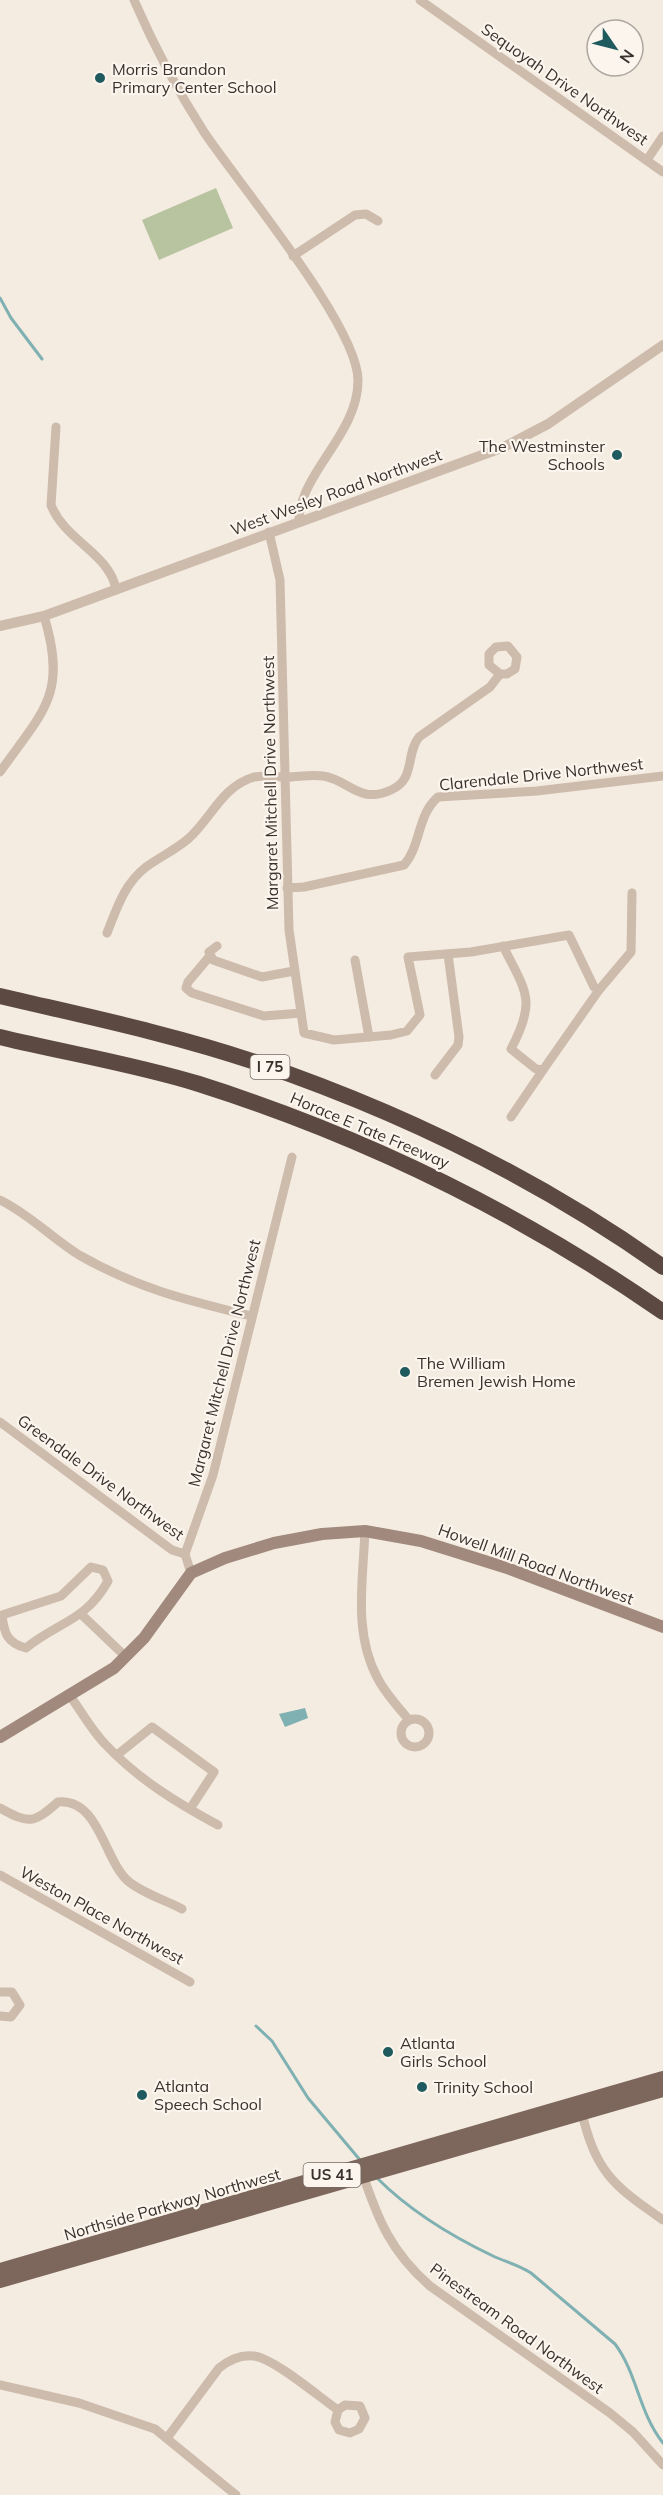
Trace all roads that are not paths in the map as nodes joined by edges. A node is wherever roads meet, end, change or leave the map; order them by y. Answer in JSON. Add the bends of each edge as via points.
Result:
{"nodes":[{"id":1,"x":134,"y":0,"type":"edge"},
{"id":2,"x":420,"y":0,"type":"edge"},
{"id":3,"x":663,"y":136,"type":"edge"},
{"id":4,"x":647,"y":160,"type":"junction"},
{"id":5,"x":663,"y":172,"type":"edge"},
{"id":6,"x":378,"y":221,"type":"dead end"},
{"id":7,"x":293,"y":256,"type":"junction"},
{"id":8,"x":663,"y":345,"type":"edge"},
{"id":9,"x":56,"y":427,"type":"dead end"},
{"id":10,"x":299,"y":521,"type":"junction"},
{"id":11,"x":269,"y":532,"type":"junction"},
{"id":12,"x":116,"y":589,"type":"junction"},
{"id":13,"x":44,"y":616,"type":"junction"},
{"id":14,"x":0,"y":627,"type":"edge"},
{"id":15,"x":500,"y":674,"type":"dead end"},
{"id":16,"x":0,"y":772,"type":"edge"},
{"id":17,"x":663,"y":776,"type":"edge"},
{"id":18,"x":286,"y":777,"type":"junction"},
{"id":19,"x":287,"y":888,"type":"junction"},
{"id":20,"x":632,"y":893,"type":"dead end"},
{"id":21,"x":107,"y":933,"type":"dead end"},
{"id":22,"x":217,"y":946,"type":"dead end"},
{"id":23,"x":503,"y":946,"type":"junction"},
{"id":24,"x":448,"y":954,"type":"junction"},
{"id":25,"x":209,"y":957,"type":"junction"},
{"id":26,"x":356,"y":960,"type":"dead end"},
{"id":27,"x":294,"y":971,"type":"junction"},
{"id":28,"x":599,"y":990,"type":"junction"},
{"id":29,"x":0,"y":996,"type":"edge"},
{"id":30,"x":301,"y":1013,"type":"junction"},
{"id":31,"x":0,"y":1037,"type":"edge"},
{"id":32,"x":369,"y":1037,"type":"junction"},
{"id":33,"x":543,"y":1070,"type":"junction"},
{"id":34,"x":435,"y":1075,"type":"dead end"},
{"id":35,"x":511,"y":1117,"type":"dead end"},
{"id":36,"x":292,"y":1157,"type":"dead end"},
{"id":37,"x":0,"y":1200,"type":"edge"},
{"id":38,"x":663,"y":1267,"type":"edge"},
{"id":39,"x":663,"y":1312,"type":"edge"},
{"id":40,"x":251,"y":1316,"type":"junction"},
{"id":41,"x":0,"y":1422,"type":"edge"},
{"id":42,"x":365,"y":1531,"type":"junction"},
{"id":43,"x":185,"y":1554,"type":"junction"},
{"id":44,"x":191,"y":1573,"type":"junction"},
{"id":45,"x":82,"y":1615,"type":"junction"},
{"id":46,"x":663,"y":1628,"type":"edge"},
{"id":47,"x":126,"y":1657,"type":"junction"},
{"id":48,"x":70,"y":1696,"type":"junction"},
{"id":49,"x":409,"y":1720,"type":"dead end"},
{"id":50,"x":0,"y":1737,"type":"edge"},
{"id":51,"x":117,"y":1755,"type":"junction"},
{"id":52,"x":0,"y":1808,"type":"edge"},
{"id":53,"x":190,"y":1809,"type":"junction"},
{"id":54,"x":218,"y":1825,"type":"dead end"},
{"id":55,"x":0,"y":1875,"type":"edge"},
{"id":56,"x":182,"y":1909,"type":"dead end"},
{"id":57,"x":190,"y":1982,"type":"dead end"},
{"id":58,"x":0,"y":1992,"type":"edge"},
{"id":59,"x":0,"y":2016,"type":"edge"},
{"id":60,"x":663,"y":2078,"type":"edge"},
{"id":61,"x":663,"y":2090,"type":"edge"},
{"id":62,"x":581,"y":2109,"type":"junction"},
{"id":63,"x":362,"y":2172,"type":"junction"},
{"id":64,"x":663,"y":2220,"type":"edge"},
{"id":65,"x":0,"y":2270,"type":"edge"},
{"id":66,"x":0,"y":2281,"type":"edge"},
{"id":67,"x":0,"y":2385,"type":"edge"},
{"id":68,"x":338,"y":2410,"type":"dead end"},
{"id":69,"x":167,"y":2438,"type":"junction"},
{"id":70,"x":663,"y":2465,"type":"edge"},
{"id":71,"x":236,"y":2495,"type":"edge"}],
"edges":[{"from":1,"to":7,"type":"street","via":[[180,95]]},
{"from":2,"to":4,"type":"street","name":"Sequoyah Drive Northwest"},
{"from":3,"to":4,"type":"street"},
{"from":4,"to":5,"type":"street","name":"Sequoyah Drive Northwest"},
{"from":6,"to":7,"type":"street","via":[[366,214],[355,215]]},
{"from":7,"to":10,"type":"street","via":[[350,347],[358,380],[357,398],[349,419],[303,498]]},
{"from":8,"to":10,"type":"street","name":"West Wesley Road Northwest","via":[[530,435]]},
{"from":9,"to":12,"type":"street","via":[[51,505],[74,537],[111,571]]},
{"from":10,"to":11,"type":"street","name":"West Wesley Road Northwest"},
{"from":11,"to":12,"type":"street","name":"West Wesley Road Northwest"},
{"from":11,"to":18,"type":"street","name":"Margaret Mitchell Drive Northwest","via":[[280,580]]},
{"from":12,"to":13,"type":"street","name":"West Wesley Road Northwest"},
{"from":13,"to":14,"type":"street","name":"West Wesley Road Northwest"},
{"from":13,"to":16,"type":"street","via":[[55,661],[54,680],[40,715]]},
{"from":15,"to":18,"type":"street","via":[[490,687],[419,737],[413,745],[410,770],[404,781],[391,790],[356,792],[321,775]]},
{"from":17,"to":19,"type":"street","name":"Clarendale Drive Northwest","via":[[537,791],[438,797],[424,814],[410,859],[404,865]]},
{"from":18,"to":19,"type":"street","name":"Margaret Mitchell Drive Northwest"},
{"from":18,"to":21,"type":"street","via":[[254,778],[228,792],[189,838],[132,880]]},
{"from":19,"to":27,"type":"street","name":"Margaret Mitchell Drive Northwest"},
{"from":20,"to":28,"type":"street","via":[[630,952]]},
{"from":22,"to":25,"type":"street"},
{"from":23,"to":24,"type":"street"},
{"from":23,"to":28,"type":"street","via":[[569,935]]},
{"from":23,"to":33,"type":"street","via":[[526,993],[528,1007],[524,1025],[511,1049],[536,1069]]},
{"from":24,"to":32,"type":"street","via":[[408,957],[420,1015],[407,1031]]},
{"from":24,"to":34,"type":"street","via":[[458,1045]]},
{"from":25,"to":27,"type":"street","via":[[262,977]]},
{"from":25,"to":30,"type":"street","via":[[188,982],[186,988],[192,993],[264,1016]]},
{"from":26,"to":32,"type":"street"},
{"from":27,"to":30,"type":"street","name":"Margaret Mitchell Drive Northwest"},
{"from":28,"to":33,"type":"street"},
{"from":29,"to":38,"type":"highway","name":"Horace E Tate Freeway","number":"I 75","via":[[185,1040],[329,1089],[484,1159],[576,1210]]},
{"from":30,"to":32,"type":"street","name":"Margaret Mitchell Drive Northwest","via":[[304,1033],[334,1040]]},
{"from":31,"to":39,"type":"highway","name":"Horace E Tate Freeway","number":"I 75","via":[[197,1084],[372,1147],[509,1214]]},
{"from":33,"to":35,"type":"street"},
{"from":36,"to":40,"type":"street","name":"Margaret Mitchell Drive Northwest"},
{"from":37,"to":40,"type":"street","via":[[76,1253],[126,1280],[167,1295]]},
{"from":40,"to":43,"type":"street","name":"Margaret Mitchell Drive Northwest","via":[[213,1474]]},
{"from":41,"to":43,"type":"street","name":"Greendale Drive Northwest","via":[[172,1550]]},
{"from":42,"to":44,"type":"main road","name":"Howell Mill Road Northwest","via":[[274,1543]]},
{"from":42,"to":46,"type":"main road","name":"Howell Mill Road Northwest","via":[[477,1557]]},
{"from":42,"to":49,"type":"street","via":[[361,1616],[365,1645],[378,1679]]},
{"from":43,"to":44,"type":"street"},
{"from":44,"to":47,"type":"main road"},
{"from":45,"to":45,"type":"street","via":[[26,1648],[14,1645],[4,1633],[2,1615],[61,1596],[91,1567],[103,1570],[108,1581]]},
{"from":45,"to":47,"type":"street"},
{"from":47,"to":48,"type":"main road"},
{"from":48,"to":50,"type":"main road"},
{"from":48,"to":51,"type":"street"},
{"from":51,"to":53,"type":"street","via":[[139,1776]]},
{"from":51,"to":53,"type":"street","via":[[152,1727],[214,1772]]},
{"from":52,"to":56,"type":"street","via":[[30,1821],[58,1802],[71,1803],[90,1817],[129,1881]]},
{"from":53,"to":54,"type":"street"},
{"from":55,"to":57,"type":"street","name":"Weston Place Northwest"},
{"from":58,"to":59,"type":"street","via":[[12,1992],[20,2005],[11,2017]]},
{"from":60,"to":62,"type":"main road","name":"Northside Parkway Northwest","number":"US 41"},
{"from":61,"to":62,"type":"main road","name":"Northside Parkway Northwest","number":"US 41"},
{"from":62,"to":63,"type":"main road","name":"Northside Parkway Northwest","number":"US 41"},
{"from":62,"to":64,"type":"street","via":[[596,2158],[609,2178]]},
{"from":63,"to":65,"type":"main road","name":"Northside Parkway Northwest","number":"US 41"},
{"from":63,"to":66,"type":"main road","name":"Northside Parkway Northwest","number":"US 41"},
{"from":63,"to":70,"type":"street","name":"Pinestream Road Northwest","via":[[387,2237],[411,2270],[610,2413]]},
{"from":67,"to":69,"type":"street","via":[[135,2420]]},
{"from":68,"to":69,"type":"street","via":[[267,2360],[243,2356],[219,2368]]},
{"from":69,"to":71,"type":"street"}]}
